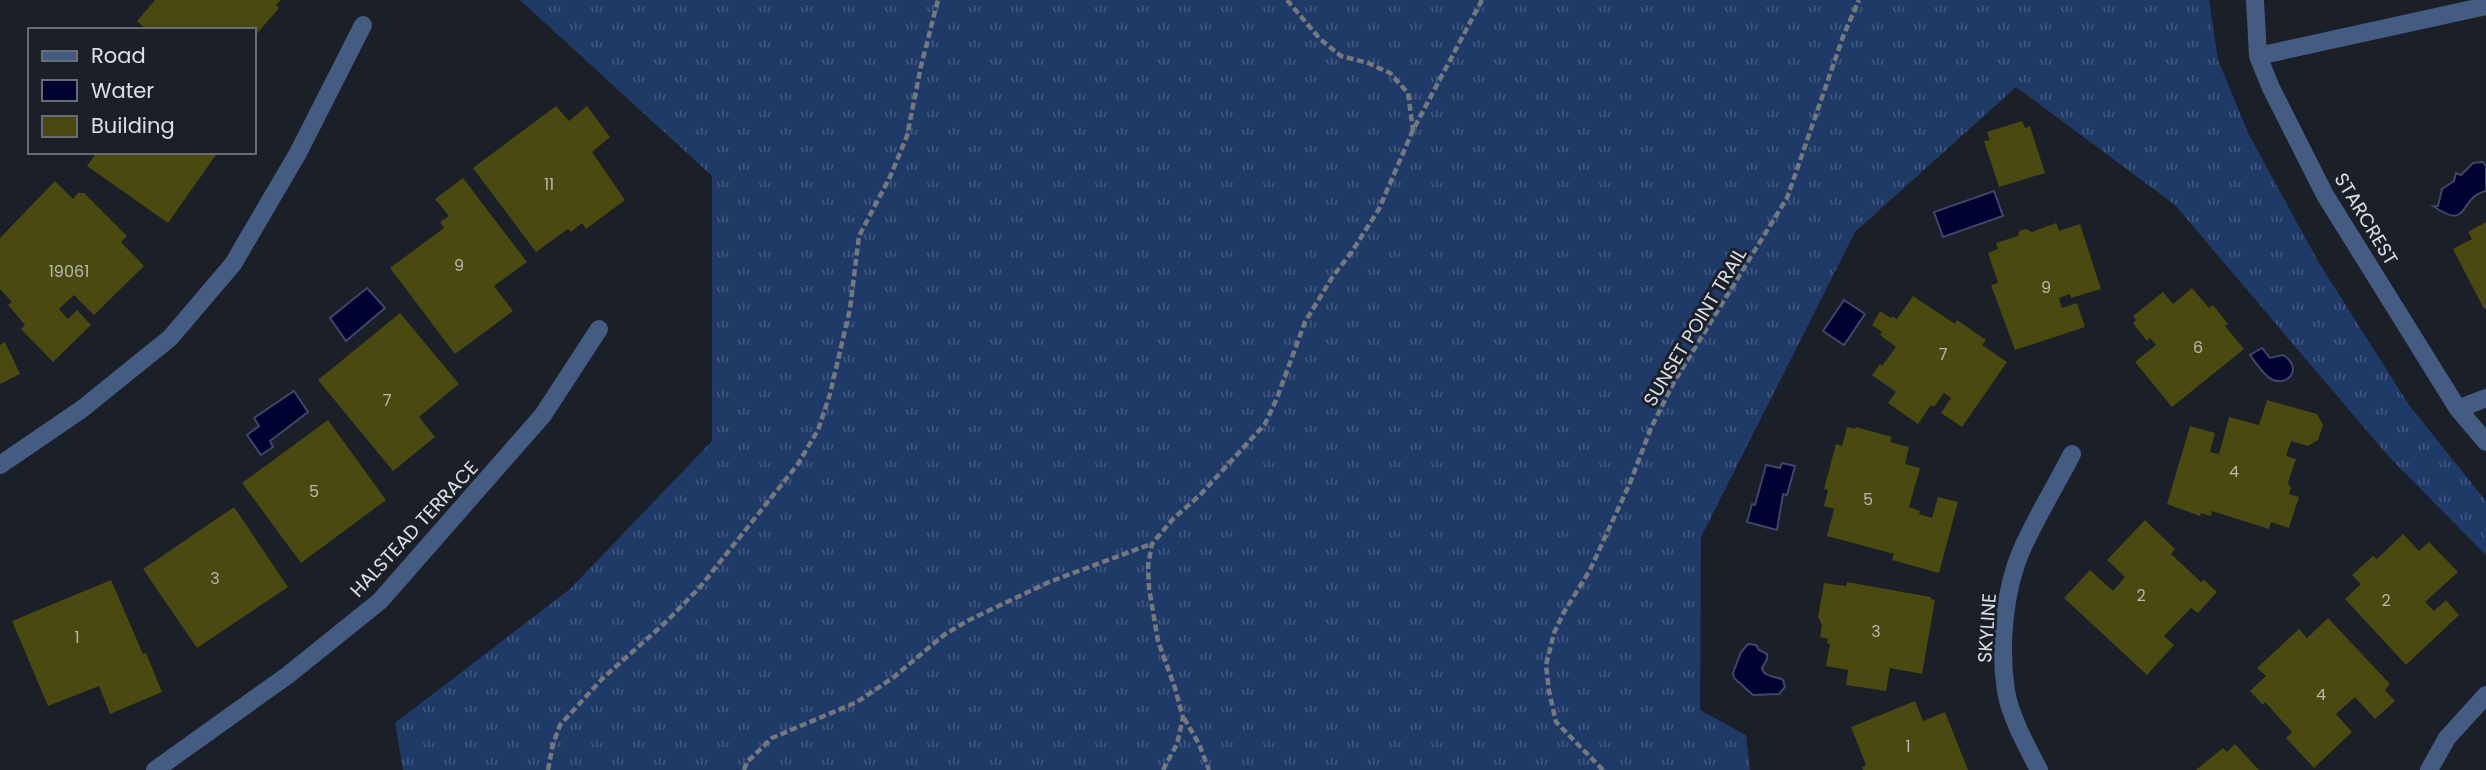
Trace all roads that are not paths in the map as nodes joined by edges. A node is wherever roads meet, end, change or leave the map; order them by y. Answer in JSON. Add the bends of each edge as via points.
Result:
{"nodes":[{"id":1,"x":2255,"y":0,"type":"edge"},
{"id":2,"x":2486,"y":6,"type":"edge"},
{"id":3,"x":363,"y":25,"type":"dead end"},
{"id":4,"x":2258,"y":56,"type":"junction"},
{"id":5,"x":599,"y":329,"type":"dead end"},
{"id":6,"x":2486,"y":398,"type":"edge"},
{"id":7,"x":2458,"y":409,"type":"junction"},
{"id":8,"x":2486,"y":442,"type":"edge"},
{"id":9,"x":2072,"y":454,"type":"dead end"},
{"id":10,"x":0,"y":465,"type":"edge"},
{"id":11,"x":2486,"y":695,"type":"edge"},
{"id":12,"x":155,"y":770,"type":"edge"},
{"id":13,"x":2039,"y":770,"type":"edge"},
{"id":14,"x":2429,"y":770,"type":"edge"}],
"edges":[{"from":1,"to":4,"type":"street","name":"STARCREST"},
{"from":2,"to":4,"type":"street"},
{"from":3,"to":10,"type":"street","via":[[298,153],[233,264],[170,338],[82,409]]},
{"from":4,"to":7,"type":"street","name":"STARCREST","via":[[2325,195]]},
{"from":5,"to":12,"type":"street","name":"HALSTEAD TERRACE","via":[[543,415],[380,601],[288,675]]},
{"from":6,"to":7,"type":"street"},
{"from":7,"to":8,"type":"street","name":"STARCREST"},
{"from":9,"to":13,"type":"street","name":"SKYLINE","via":[[2022,550],[2006,600],[2006,692]]},
{"from":11,"to":14,"type":"street","via":[[2447,738]]}]}
